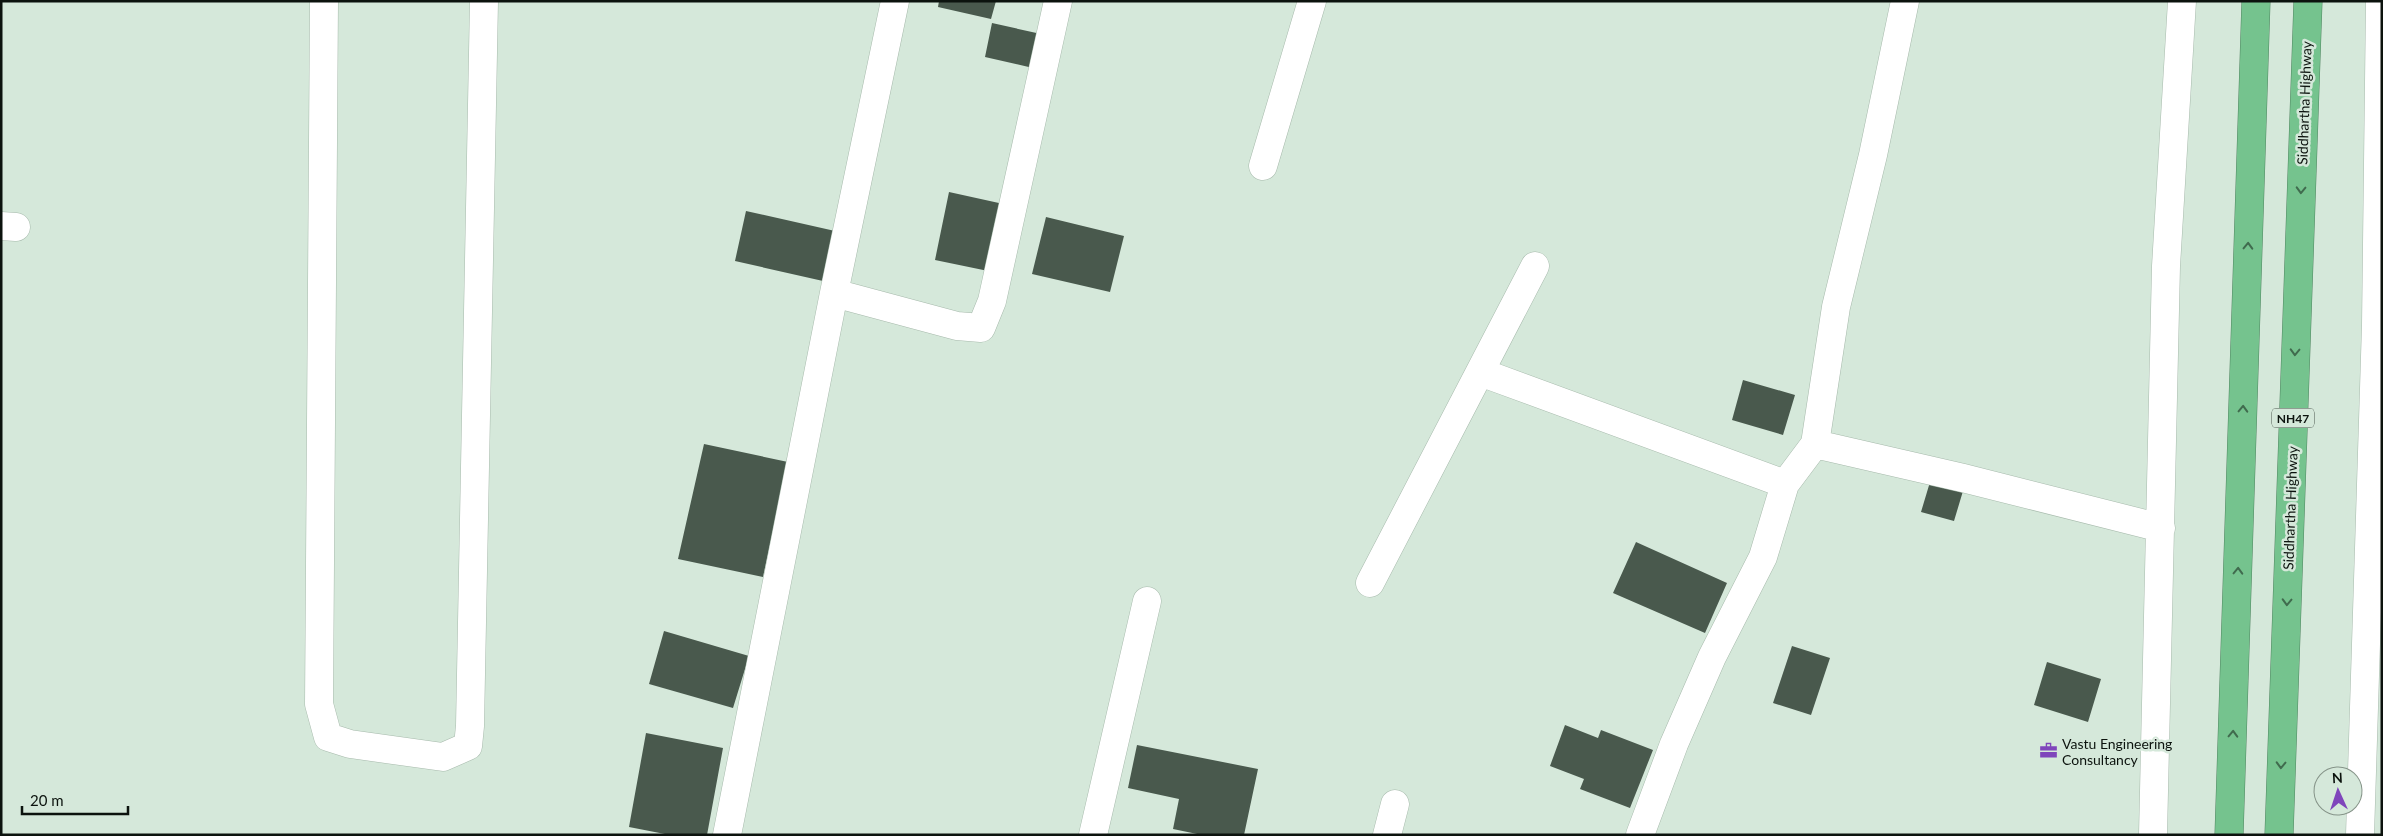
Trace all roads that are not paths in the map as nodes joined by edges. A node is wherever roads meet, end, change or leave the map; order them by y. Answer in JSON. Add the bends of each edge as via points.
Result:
{"nodes":[{"id":1,"x":324,"y":1,"type":"edge"},
{"id":2,"x":484,"y":1,"type":"edge"},
{"id":3,"x":895,"y":1,"type":"edge"},
{"id":4,"x":1058,"y":1,"type":"edge"},
{"id":5,"x":1312,"y":1,"type":"edge"},
{"id":6,"x":1904,"y":1,"type":"edge"},
{"id":7,"x":2182,"y":1,"type":"edge"},
{"id":8,"x":2256,"y":1,"type":"edge"},
{"id":9,"x":2308,"y":1,"type":"edge"},
{"id":10,"x":2380,"y":1,"type":"edge"},
{"id":11,"x":1263,"y":166,"type":"dead end"},
{"id":12,"x":1535,"y":266,"type":"dead end"},
{"id":13,"x":834,"y":293,"type":"junction"},
{"id":14,"x":2379,"y":325,"type":"edge"},
{"id":15,"x":1480,"y":372,"type":"junction"},
{"id":16,"x":1815,"y":444,"type":"junction"},
{"id":17,"x":1785,"y":484,"type":"junction"},
{"id":18,"x":2161,"y":528,"type":"junction"},
{"id":19,"x":1370,"y":583,"type":"dead end"},
{"id":20,"x":1147,"y":601,"type":"dead end"},
{"id":21,"x":1395,"y":804,"type":"dead end"},
{"id":22,"x":727,"y":835,"type":"edge"},
{"id":23,"x":1093,"y":835,"type":"edge"},
{"id":24,"x":1387,"y":835,"type":"edge"},
{"id":25,"x":1640,"y":835,"type":"edge"},
{"id":26,"x":2153,"y":835,"type":"edge"},
{"id":27,"x":2229,"y":835,"type":"edge"},
{"id":28,"x":2279,"y":835,"type":"edge"},
{"id":29,"x":2360,"y":835,"type":"edge"}],
"edges":[{"from":1,"to":2,"type":"street","via":[[319,704],[328,737],[350,744],[443,757],[468,746],[470,726]]},
{"from":3,"to":13,"type":"street"},
{"from":4,"to":13,"type":"street","via":[[992,301],[981,328],[957,326]]},
{"from":5,"to":11,"type":"street"},
{"from":6,"to":16,"type":"street","via":[[1873,154],[1836,307]]},
{"from":7,"to":18,"type":"street","via":[[2166,266]]},
{"from":27,"to":8,"type":"highway","one_way":true},
{"from":9,"to":28,"type":"highway","name":"Siddhartha Highway","number":"NH47","one_way":true},
{"from":10,"to":14,"type":"street"},
{"from":12,"to":15,"type":"street"},
{"from":13,"to":22,"type":"street"},
{"from":14,"to":29,"type":"street"},
{"from":15,"to":17,"type":"street"},
{"from":15,"to":19,"type":"street"},
{"from":16,"to":17,"type":"street"},
{"from":16,"to":18,"type":"street"},
{"from":17,"to":25,"type":"street","via":[[1763,556],[1712,657],[1674,744]]},
{"from":18,"to":26,"type":"street"},
{"from":20,"to":23,"type":"street"},
{"from":21,"to":24,"type":"street"}]}
